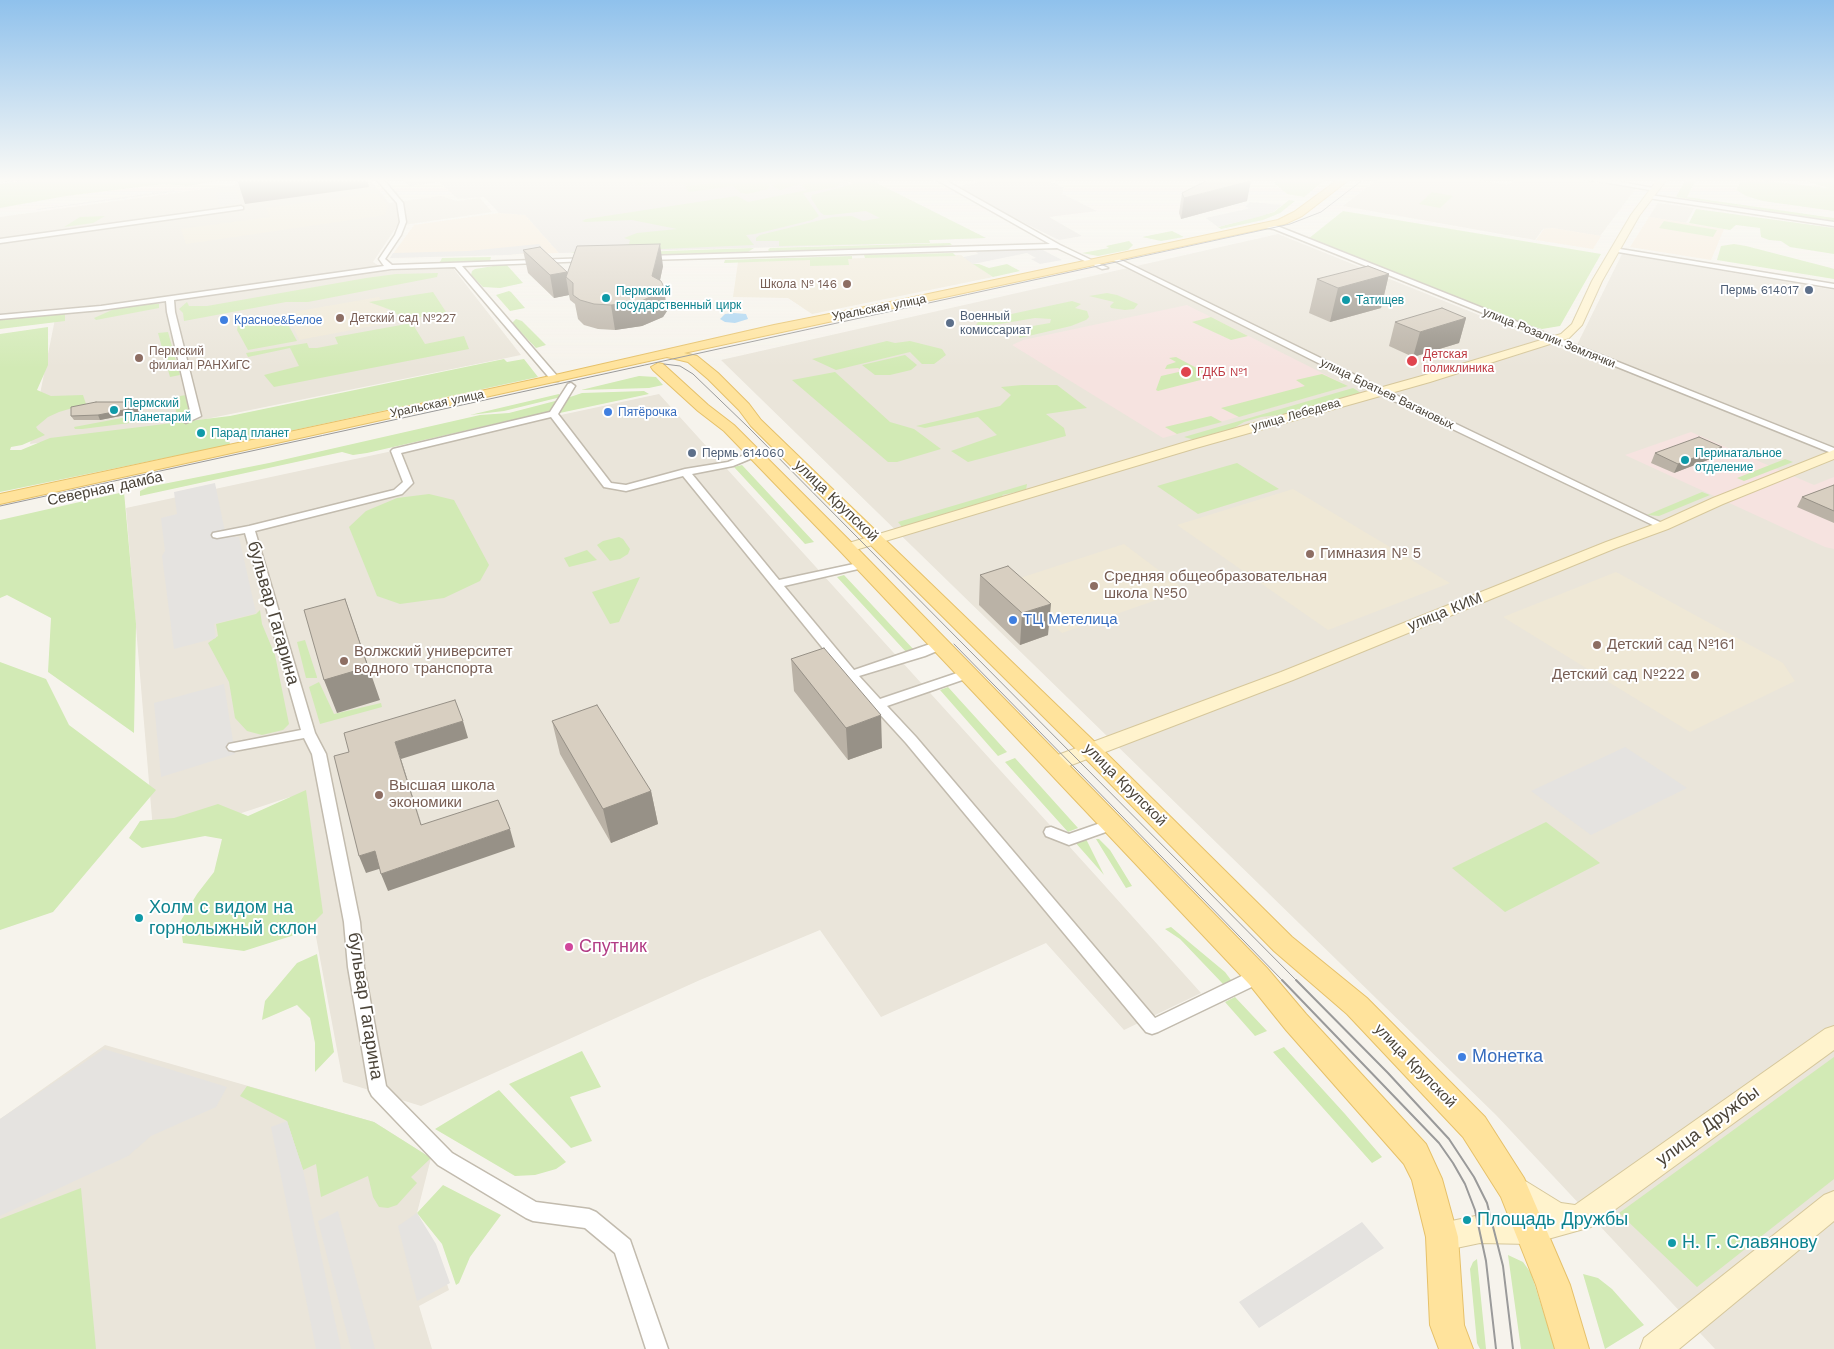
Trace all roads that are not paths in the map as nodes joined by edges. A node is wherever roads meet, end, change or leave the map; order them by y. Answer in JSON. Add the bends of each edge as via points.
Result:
{"nodes":[{"id":1,"x":393,"y":242,"type":"edge"},
{"id":2,"x":1051,"y":242,"type":"edge"},
{"id":3,"x":1191,"y":242,"type":"edge"},
{"id":4,"x":1223,"y":242,"type":"edge"},
{"id":5,"x":1315,"y":242,"type":"edge"},
{"id":6,"x":1619,"y":242,"type":"edge"},
{"id":7,"x":1058,"y":246,"type":"junction"},
{"id":8,"x":1614,"y":250,"type":"junction"},
{"id":9,"x":637,"y":258,"type":"edge"},
{"id":10,"x":1113,"y":258,"type":"junction"},
{"id":11,"x":599,"y":259,"type":"edge"},
{"id":12,"x":1125,"y":264,"type":"junction"},
{"id":13,"x":457,"y":265,"type":"junction"},
{"id":14,"x":1098,"y":265,"type":"junction"},
{"id":15,"x":391,"y":267,"type":"junction"},
{"id":16,"x":1834,"y":286,"type":"edge"},
{"id":17,"x":170,"y":298,"type":"junction"},
{"id":18,"x":0,"y":317,"type":"edge"},
{"id":19,"x":823,"y":332,"type":"dead end"},
{"id":20,"x":1555,"y":340,"type":"junction"},
{"id":21,"x":710,"y":356,"type":"dead end"},
{"id":22,"x":692,"y":360,"type":"junction"},
{"id":23,"x":662,"y":361,"type":"junction"},
{"id":24,"x":555,"y":379,"type":"junction"},
{"id":25,"x":571,"y":386,"type":"junction"},
{"id":26,"x":1382,"y":391,"type":"junction"},
{"id":27,"x":553,"y":414,"type":"junction"},
{"id":28,"x":186,"y":420,"type":"dead end"},
{"id":29,"x":1834,"y":453,"type":"edge"},
{"id":30,"x":754,"y":454,"type":"junction"},
{"id":31,"x":209,"y":460,"type":"junction"},
{"id":32,"x":685,"y":472,"type":"junction"},
{"id":33,"x":0,"y":499,"type":"edge"},
{"id":34,"x":0,"y":512,"type":"edge"},
{"id":35,"x":1663,"y":526,"type":"junction"},
{"id":36,"x":249,"y":529,"type":"junction"},
{"id":37,"x":217,"y":535,"type":"dead end"},
{"id":38,"x":875,"y":540,"type":"junction"},
{"id":39,"x":847,"y":548,"type":"junction"},
{"id":40,"x":863,"y":565,"type":"junction"},
{"id":41,"x":776,"y":584,"type":"junction"},
{"id":42,"x":940,"y":645,"type":"junction"},
{"id":43,"x":967,"y":674,"type":"junction"},
{"id":44,"x":851,"y":675,"type":"junction"},
{"id":45,"x":876,"y":705,"type":"junction"},
{"id":46,"x":308,"y":733,"type":"junction"},
{"id":47,"x":234,"y":747,"type":"dead end"},
{"id":48,"x":1091,"y":751,"type":"junction"},
{"id":49,"x":1054,"y":764,"type":"junction"},
{"id":50,"x":1112,"y":824,"type":"junction"},
{"id":51,"x":1051,"y":832,"type":"dead end"},
{"id":52,"x":1258,"y":976,"type":"junction"},
{"id":53,"x":1834,"y":1036,"type":"edge"},
{"id":54,"x":1513,"y":1188,"type":"junction"},
{"id":55,"x":1834,"y":1204,"type":"edge"},
{"id":56,"x":1581,"y":1217,"type":"junction"},
{"id":57,"x":1530,"y":1230,"type":"junction"},
{"id":58,"x":1442,"y":1237,"type":"junction"},
{"id":59,"x":1456,"y":1341,"type":"edge"},
{"id":60,"x":657,"y":1349,"type":"edge"},
{"id":61,"x":1572,"y":1349,"type":"edge"},
{"id":62,"x":1655,"y":1349,"type":"edge"}],
"edges":[{"from":1,"to":15,"type":"street","via":[[382,259]]},
{"from":2,"to":7,"type":"street"},
{"from":3,"to":10,"type":"main road","name":"Уральская улица"},
{"from":4,"to":12,"type":"main road","name":"Уральская улица"},
{"from":5,"to":20,"type":"street","name":"улица Розалии Землячки"},
{"from":6,"to":8,"type":"street","name":"улица Лебедева"},
{"from":7,"to":9,"type":"street"},
{"from":7,"to":14,"type":"street"},
{"from":8,"to":16,"type":"street"},
{"from":8,"to":20,"type":"street","name":"улица Лебедева","via":[[1577,326]]},
{"from":10,"to":12,"type":"street","name":"улица Братьев Вагановых"},
{"from":10,"to":14,"type":"main road","name":"Уральская улица"},
{"from":11,"to":13,"type":"street"},
{"from":12,"to":14,"type":"main road","name":"Уральская улица"},
{"from":12,"to":26,"type":"street","name":"улица Братьев Вагановых"},
{"from":13,"to":15,"type":"street"},
{"from":13,"to":24,"type":"street"},
{"from":14,"to":19,"type":"main road","name":"Уральская улица"},
{"from":14,"to":23,"type":"main road","name":"Уральская улица","via":[[766,330]]},
{"from":15,"to":17,"type":"street"},
{"from":17,"to":18,"type":"street"},
{"from":17,"to":28,"type":"street","via":[[170,312],[196,416]]},
{"from":20,"to":26,"type":"street","name":"улица Лебедева"},
{"from":20,"to":29,"type":"street","name":"улица Розалии Землячки"},
{"from":21,"to":22,"type":"main road","name":"Уральская улица"},
{"from":22,"to":23,"type":"main road","name":"Уральская улица"},
{"from":22,"to":38,"type":"main road","name":"улица Крупской","via":[[713,376]]},
{"from":23,"to":24,"type":"main road","name":"Уральская улица"},
{"from":23,"to":25,"type":"main road","name":"Уральская улица"},
{"from":23,"to":30,"type":"main road","name":"улица Крупской","via":[[703,408],[729,428]]},
{"from":24,"to":31,"type":"main road","name":"Уральская улица"},
{"from":25,"to":27,"type":"street"},
{"from":25,"to":31,"type":"main road","name":"Уральская улица"},
{"from":26,"to":35,"type":"street","name":"улица Братьев Вагановых"},
{"from":26,"to":38,"type":"street","name":"улица Лебедева"},
{"from":27,"to":32,"type":"street","via":[[608,486],[626,488]]},
{"from":27,"to":36,"type":"street","via":[[396,451],[408,483],[398,492]]},
{"from":29,"to":35,"type":"street","name":"улица КИМ"},
{"from":30,"to":32,"type":"street","via":[[730,464]]},
{"from":30,"to":39,"type":"main road","name":"улица Крупской"},
{"from":31,"to":33,"type":"main road","name":"Северная дамба"},
{"from":31,"to":34,"type":"main road","name":"Северная дамба"},
{"from":32,"to":41,"type":"street"},
{"from":35,"to":48,"type":"street","name":"улица КИМ"},
{"from":36,"to":37,"type":"street"},
{"from":36,"to":46,"type":"street","name":"бульвар Гагарина"},
{"from":38,"to":39,"type":"street","name":"улица Лебедева"},
{"from":38,"to":48,"type":"main road","name":"улица Крупской"},
{"from":39,"to":40,"type":"main road","name":"улица Крупской"},
{"from":40,"to":41,"type":"street"},
{"from":40,"to":42,"type":"main road","name":"улица Крупской"},
{"from":41,"to":44,"type":"street"},
{"from":42,"to":43,"type":"main road","name":"улица Крупской"},
{"from":42,"to":44,"type":"street"},
{"from":43,"to":45,"type":"street"},
{"from":43,"to":49,"type":"main road","name":"улица Крупской"},
{"from":44,"to":45,"type":"street"},
{"from":45,"to":52,"type":"street","via":[[911,740],[1152,1027]]},
{"from":46,"to":47,"type":"street"},
{"from":46,"to":60,"type":"street","name":"бульвар Гагарина","via":[[319,754],[352,922],[356,967],[378,1090],[445,1159],[532,1211],[590,1219],[622,1247]]},
{"from":48,"to":49,"type":"street","name":"улица КИМ"},
{"from":48,"to":54,"type":"main road","name":"улица Крупской","via":[[1283,944],[1357,1006],[1474,1127]]},
{"from":49,"to":50,"type":"main road","name":"улица Крупской"},
{"from":50,"to":51,"type":"street","via":[[1069,840]]},
{"from":50,"to":52,"type":"main road","name":"улица Крупской"},
{"from":52,"to":58,"type":"main road","name":"улица Крупской","via":[[1415,1154],[1427,1179]]},
{"from":53,"to":56,"type":"street","name":"улица Дружбы"},
{"from":54,"to":56,"type":"street","via":[[1557,1217]]},
{"from":54,"to":57,"type":"main road","name":"улица Крупской"},
{"from":55,"to":62,"type":"street"},
{"from":56,"to":57,"type":"street"},
{"from":57,"to":58,"type":"street","via":[[1480,1229]]},
{"from":57,"to":61,"type":"main road","name":"улица Крупской","via":[[1553,1285]]},
{"from":58,"to":59,"type":"main road","name":"улица Крупской"}]}
